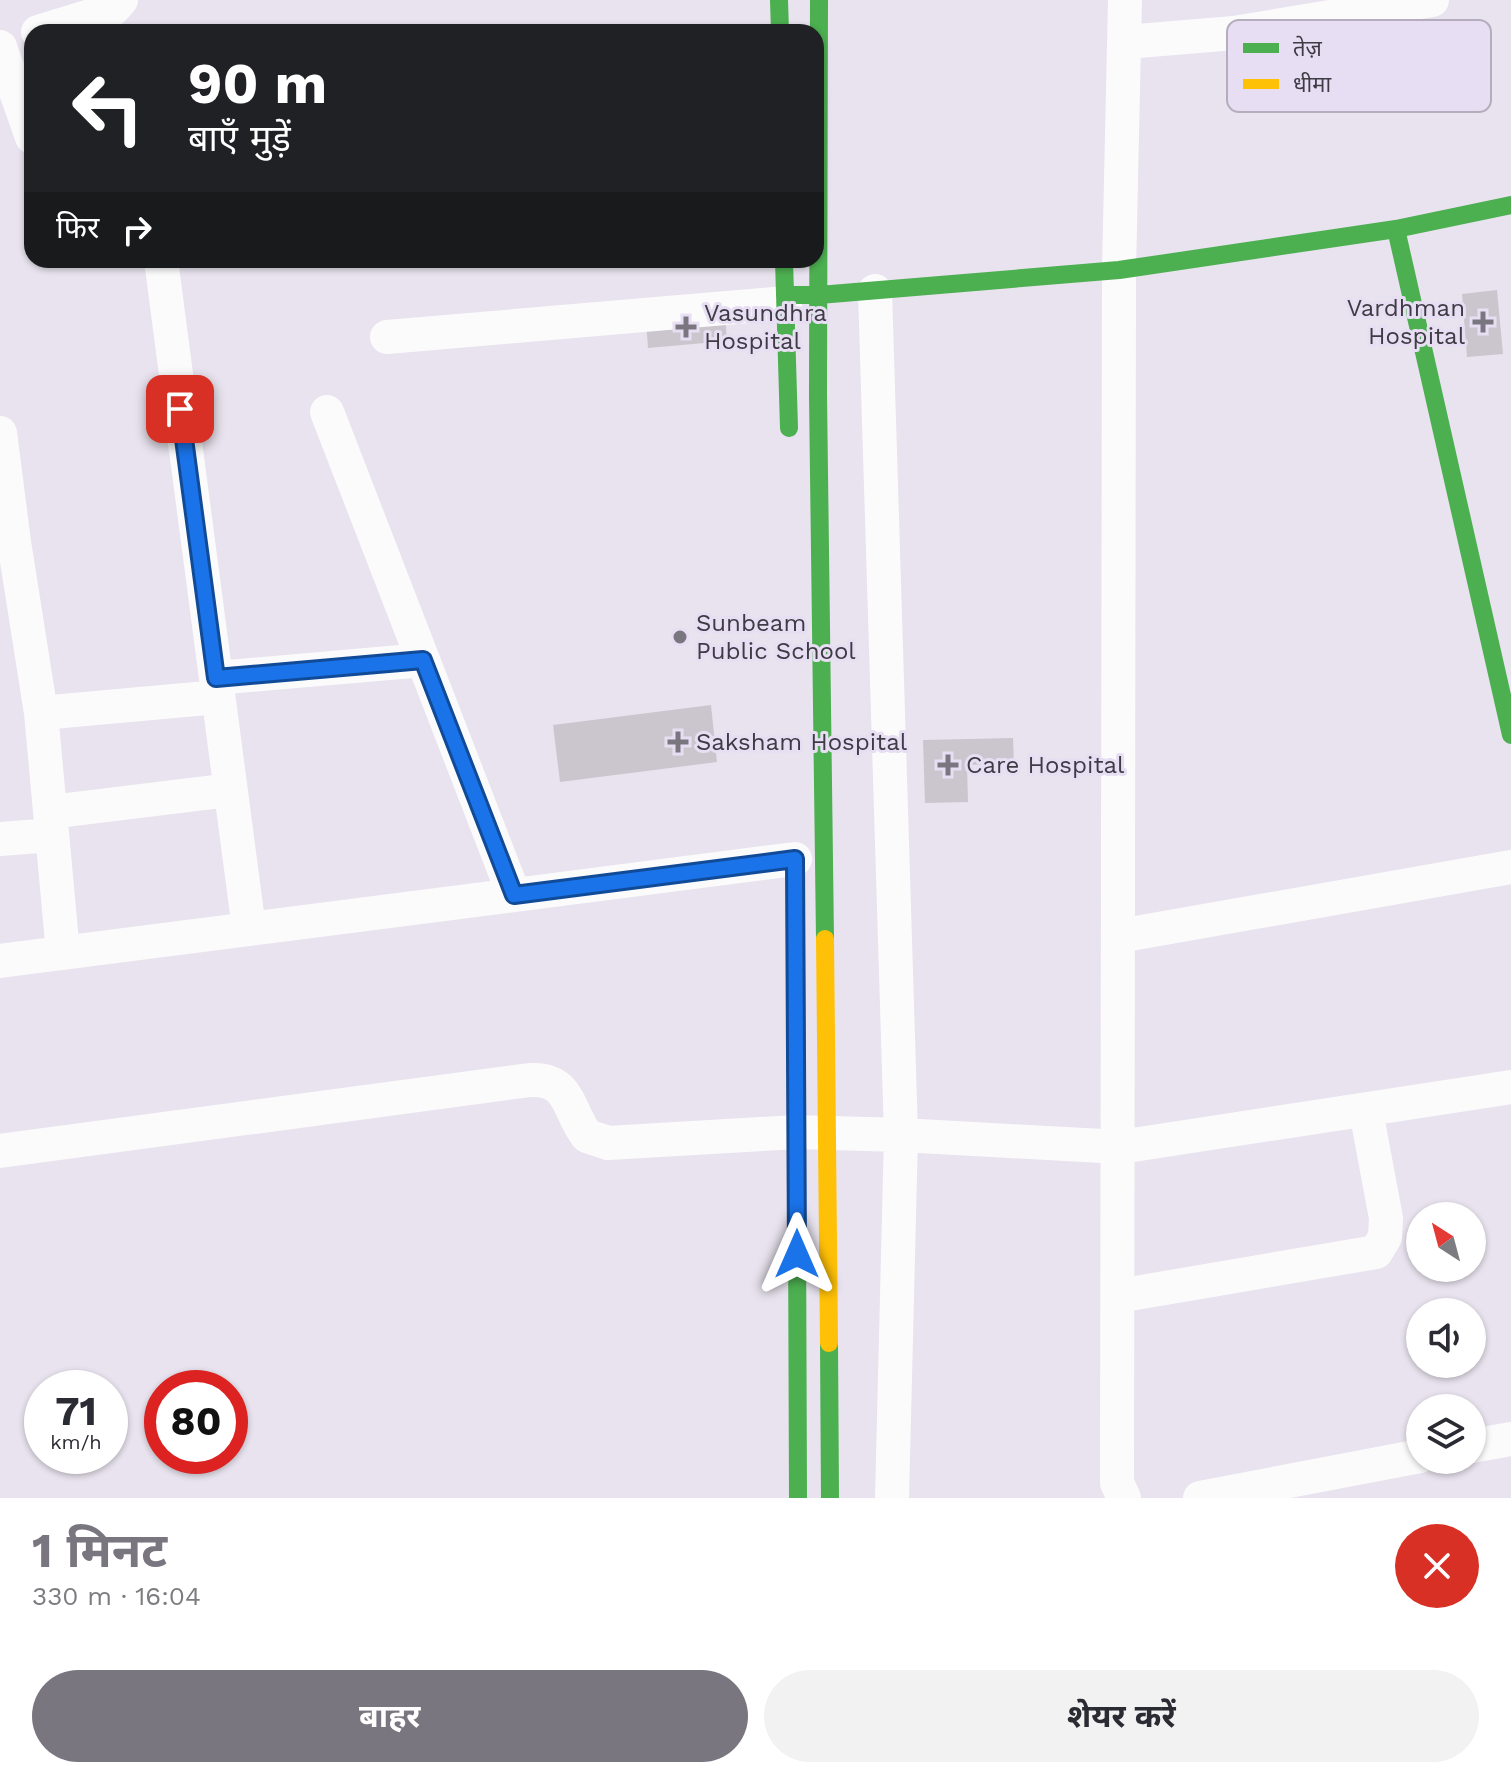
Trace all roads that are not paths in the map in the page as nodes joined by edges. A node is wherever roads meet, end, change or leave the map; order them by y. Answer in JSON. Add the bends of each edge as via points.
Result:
{"nodes":[{"id":1,"x":121,"y":0,"type":"edge"},
{"id":2,"x":779,"y":0,"type":"edge"},
{"id":3,"x":819,"y":0,"type":"edge"},
{"id":4,"x":1125,"y":0,"type":"edge"},
{"id":5,"x":1414,"y":2,"type":"edge"},
{"id":6,"x":1309,"y":20,"type":"edge"},
{"id":7,"x":64,"y":24,"type":"edge"},
{"id":8,"x":780,"y":24,"type":"edge"},
{"id":9,"x":819,"y":24,"type":"edge"},
{"id":10,"x":1227,"y":34,"type":"edge"},
{"id":11,"x":24,"y":37,"type":"edge"},
{"id":12,"x":1126,"y":42,"type":"junction"},
{"id":13,"x":0,"y":45,"type":"edge"},
{"id":14,"x":24,"y":114,"type":"edge"},
{"id":15,"x":1511,"y":205,"type":"edge"},
{"id":16,"x":1396,"y":229,"type":"junction"},
{"id":17,"x":162,"y":268,"type":"edge"},
{"id":18,"x":784,"y":268,"type":"edge"},
{"id":19,"x":819,"y":268,"type":"edge"},
{"id":20,"x":1119,"y":270,"type":"junction"},
{"id":21,"x":875,"y":291,"type":"junction"},
{"id":22,"x":819,"y":295,"type":"junction"},
{"id":23,"x":785,"y":299,"type":"junction"},
{"id":24,"x":387,"y":337,"type":"dead end"},
{"id":25,"x":327,"y":412,"type":"dead end"},
{"id":26,"x":789,"y":440,"type":"dead end"},
{"id":27,"x":1,"y":448,"type":"edge"},
{"id":28,"x":7,"y":543,"type":"edge"},
{"id":29,"x":15,"y":643,"type":"edge"},
{"id":30,"x":423,"y":660,"type":"junction"},
{"id":31,"x":217,"y":688,"type":"junction"},
{"id":32,"x":41,"y":713,"type":"junction"},
{"id":33,"x":1511,"y":735,"type":"edge"},
{"id":34,"x":230,"y":790,"type":"junction"},
{"id":35,"x":51,"y":823,"type":"junction"},
{"id":36,"x":0,"y":839,"type":"edge"},
{"id":37,"x":795,"y":859,"type":"dead end"},
{"id":38,"x":1511,"y":867,"type":"edge"},
{"id":39,"x":514,"y":895,"type":"junction"},
{"id":40,"x":249,"y":929,"type":"junction"},
{"id":41,"x":796,"y":935,"type":"dead end"},
{"id":42,"x":1119,"y":936,"type":"junction"},
{"id":43,"x":63,"y":953,"type":"junction"},
{"id":44,"x":0,"y":961,"type":"edge"},
{"id":45,"x":1511,"y":1087,"type":"edge"},
{"id":46,"x":1366,"y":1111,"type":"junction"},
{"id":47,"x":812,"y":1132,"type":"junction"},
{"id":48,"x":901,"y":1135,"type":"junction"},
{"id":49,"x":1120,"y":1147,"type":"junction"},
{"id":50,"x":0,"y":1151,"type":"edge"},
{"id":51,"x":1118,"y":1296,"type":"junction"},
{"id":52,"x":1511,"y":1439,"type":"edge"},
{"id":53,"x":1486,"y":1443,"type":"edge"},
{"id":54,"x":1406,"y":1459,"type":"edge"},
{"id":55,"x":798,"y":1498,"type":"edge"},
{"id":56,"x":830,"y":1498,"type":"edge"},
{"id":57,"x":892,"y":1498,"type":"edge"},
{"id":58,"x":1124,"y":1498,"type":"edge"},
{"id":59,"x":1200,"y":1498,"type":"edge"}],
"edges":[{"from":1,"to":7,"type":"street","via":[[113,9]]},
{"from":2,"to":8,"type":"main road"},
{"from":3,"to":9,"type":"main road"},
{"from":4,"to":12,"type":"street"},
{"from":5,"to":6,"type":"street"},
{"from":10,"to":12,"type":"street"},
{"from":11,"to":13,"type":"street"},
{"from":12,"to":20,"type":"street"},
{"from":13,"to":14,"type":"street"},
{"from":15,"to":16,"type":"main road"},
{"from":16,"to":20,"type":"main road"},
{"from":16,"to":33,"type":"main road"},
{"from":17,"to":31,"type":"street"},
{"from":18,"to":23,"type":"main road"},
{"from":19,"to":22,"type":"main road"},
{"from":20,"to":21,"type":"main road"},
{"from":20,"to":42,"type":"street"},
{"from":21,"to":22,"type":"main road"},
{"from":21,"to":48,"type":"street"},
{"from":22,"to":23,"type":"main road"},
{"from":22,"to":47,"type":"main road"},
{"from":23,"to":24,"type":"street"},
{"from":23,"to":26,"type":"main road"},
{"from":25,"to":30,"type":"street"},
{"from":27,"to":28,"type":"street"},
{"from":28,"to":29,"type":"street"},
{"from":29,"to":32,"type":"street"},
{"from":30,"to":31,"type":"street"},
{"from":30,"to":39,"type":"street"},
{"from":31,"to":32,"type":"street"},
{"from":31,"to":34,"type":"street"},
{"from":32,"to":35,"type":"street"},
{"from":34,"to":35,"type":"street"},
{"from":34,"to":40,"type":"street"},
{"from":35,"to":36,"type":"street"},
{"from":35,"to":43,"type":"street"},
{"from":37,"to":39,"type":"street"},
{"from":38,"to":42,"type":"street"},
{"from":39,"to":40,"type":"street"},
{"from":40,"to":43,"type":"street"},
{"from":41,"to":47,"type":"main road"},
{"from":42,"to":49,"type":"street"},
{"from":43,"to":44,"type":"street"},
{"from":45,"to":46,"type":"street"},
{"from":46,"to":49,"type":"street"},
{"from":46,"to":51,"type":"street","via":[[1386,1218],[1385,1237],[1376,1252]]},
{"from":47,"to":48,"type":"street"},
{"from":47,"to":50,"type":"street","via":[[596,1141],[580,1128],[565,1094],[546,1079]]},
{"from":47,"to":55,"type":"main road"},
{"from":47,"to":56,"type":"main road"},
{"from":48,"to":49,"type":"street"},
{"from":48,"to":57,"type":"street"},
{"from":49,"to":51,"type":"street"},
{"from":51,"to":58,"type":"street","via":[[1117,1483]]},
{"from":52,"to":53,"type":"street"},
{"from":54,"to":59,"type":"street"}]}
